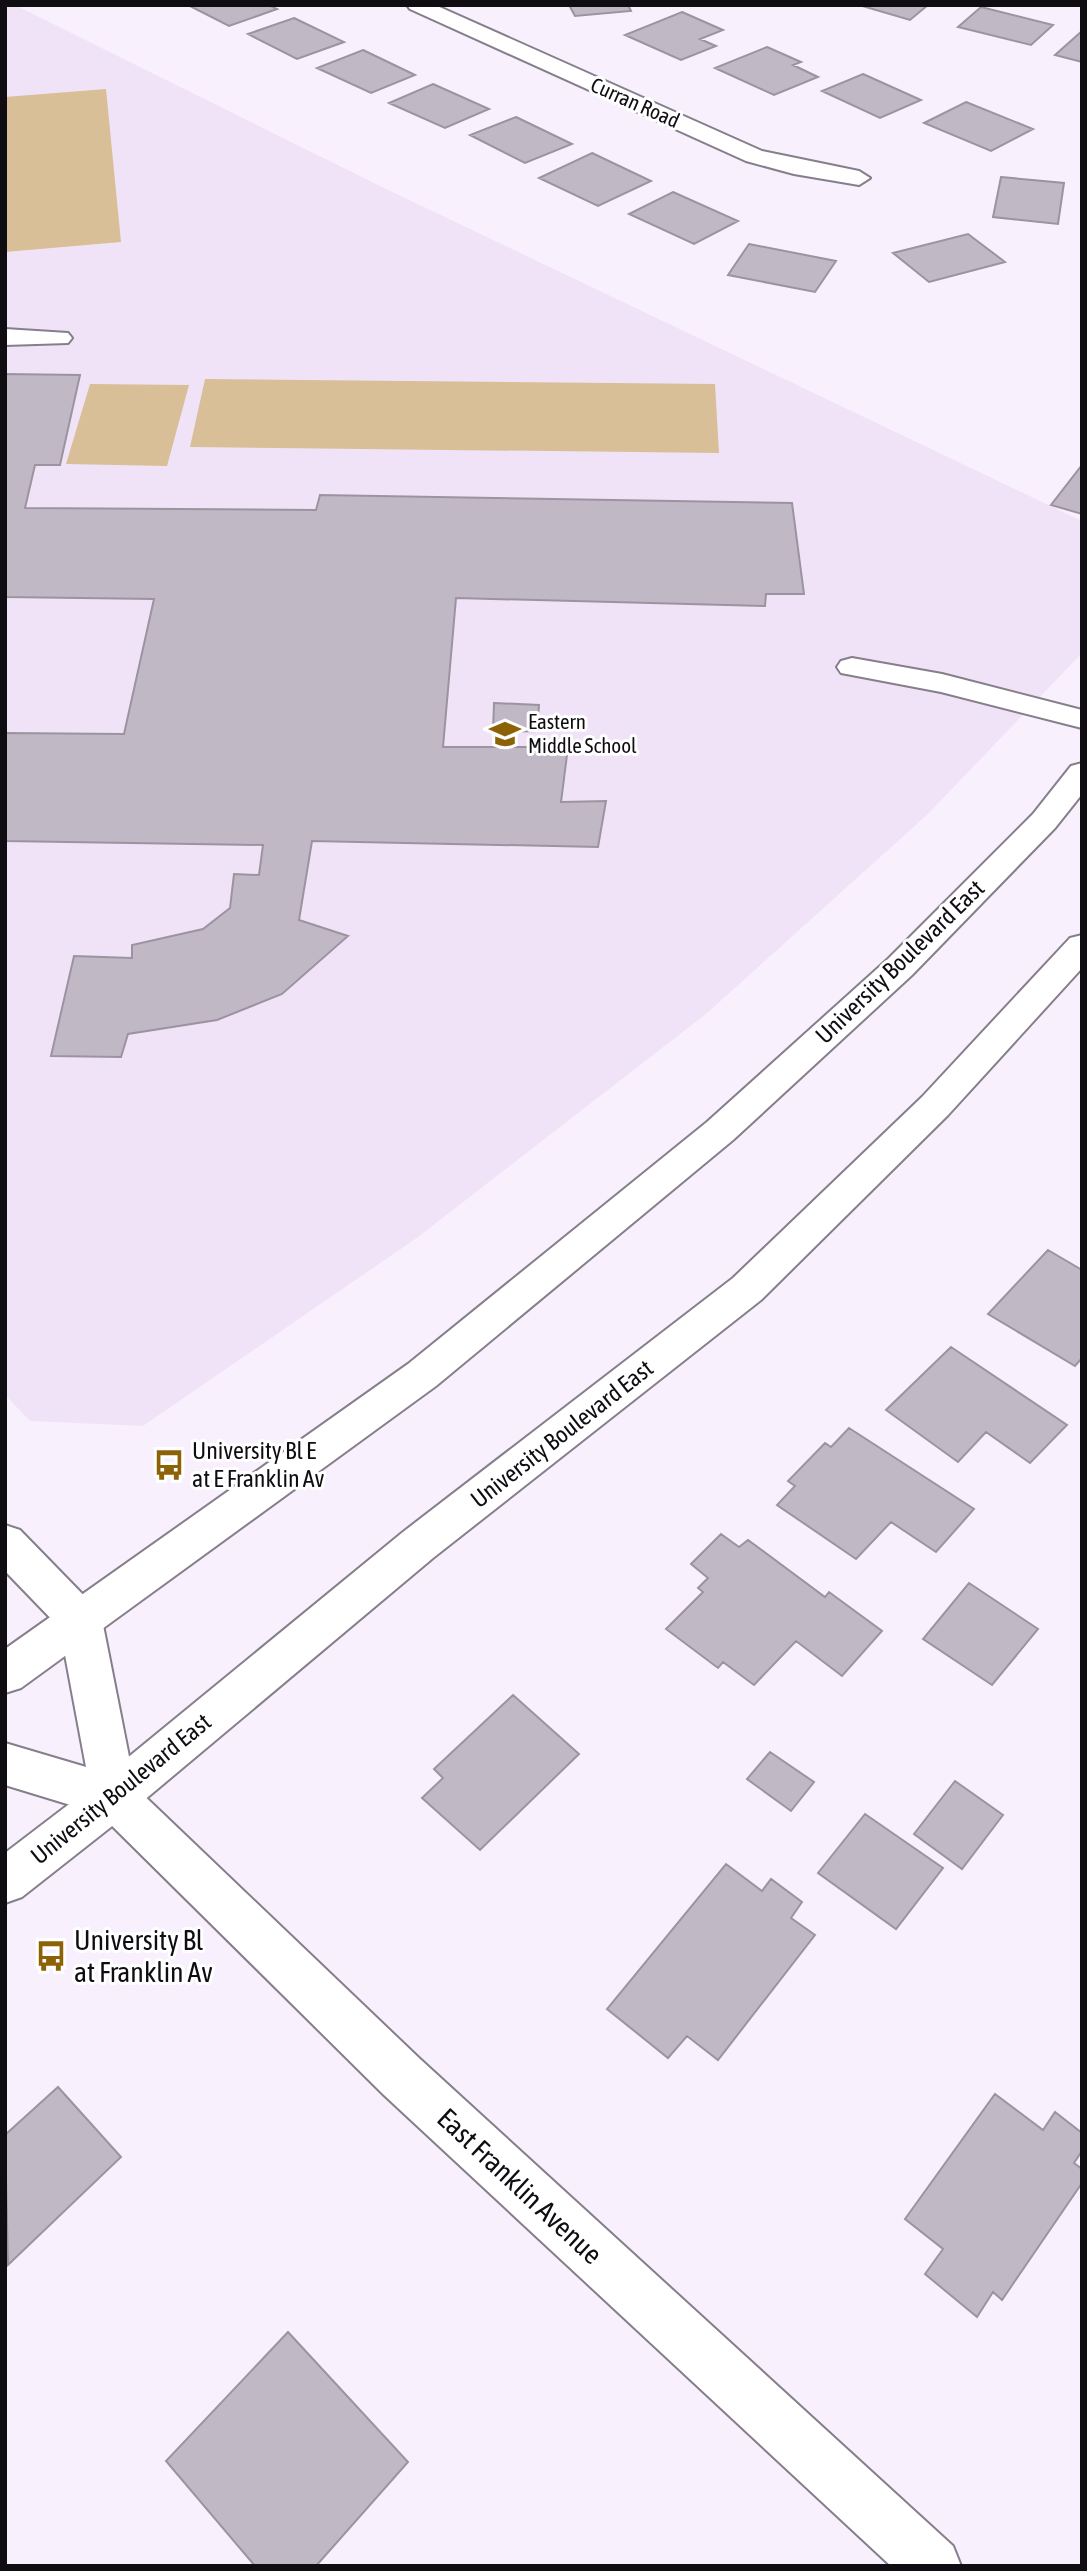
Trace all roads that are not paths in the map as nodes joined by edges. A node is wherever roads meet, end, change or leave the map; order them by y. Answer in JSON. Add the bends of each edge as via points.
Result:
{"nodes":[{"id":1,"x":417,"y":5,"type":"edge"},
{"id":2,"x":859,"y":178,"type":"dead end"},
{"id":3,"x":5,"y":337,"type":"edge"},
{"id":4,"x":59,"y":338,"type":"dead end"},
{"id":5,"x":852,"y":667,"type":"dead end"},
{"id":6,"x":1082,"y":719,"type":"edge"},
{"id":7,"x":1082,"y":774,"type":"edge"},
{"id":8,"x":1082,"y":946,"type":"edge"},
{"id":9,"x":5,"y":1543,"type":"edge"},
{"id":10,"x":80,"y":1620,"type":"junction"},
{"id":11,"x":5,"y":1674,"type":"edge"},
{"id":12,"x":5,"y":1764,"type":"edge"},
{"id":13,"x":114,"y":1797,"type":"junction"},
{"id":14,"x":5,"y":1881,"type":"edge"},
{"id":15,"x":933,"y":2566,"type":"edge"}],
"edges":[{"from":1,"to":2,"type":"main road","name":"Curran Road","via":[[754,156]]},
{"from":3,"to":4,"type":"main road"},
{"from":5,"to":6,"type":"main road","via":[[942,683]]},
{"from":7,"to":10,"type":"main road","name":"University Boulevard East","via":[[1044,821],[900,967],[720,1131],[422,1375]]},
{"from":8,"to":13,"type":"main road","name":"University Boulevard East","via":[[935,1106],[747,1289],[418,1545]]},
{"from":9,"to":10,"type":"main road"},
{"from":10,"to":11,"type":"main road","name":"University Boulevard East"},
{"from":10,"to":13,"type":"main road"},
{"from":12,"to":13,"type":"main road","name":"East Franklin Avenue"},
{"from":13,"to":14,"type":"main road","name":"University Boulevard East"},
{"from":13,"to":15,"type":"main road","name":"East Franklin Avenue","via":[[402,2077]]}]}
